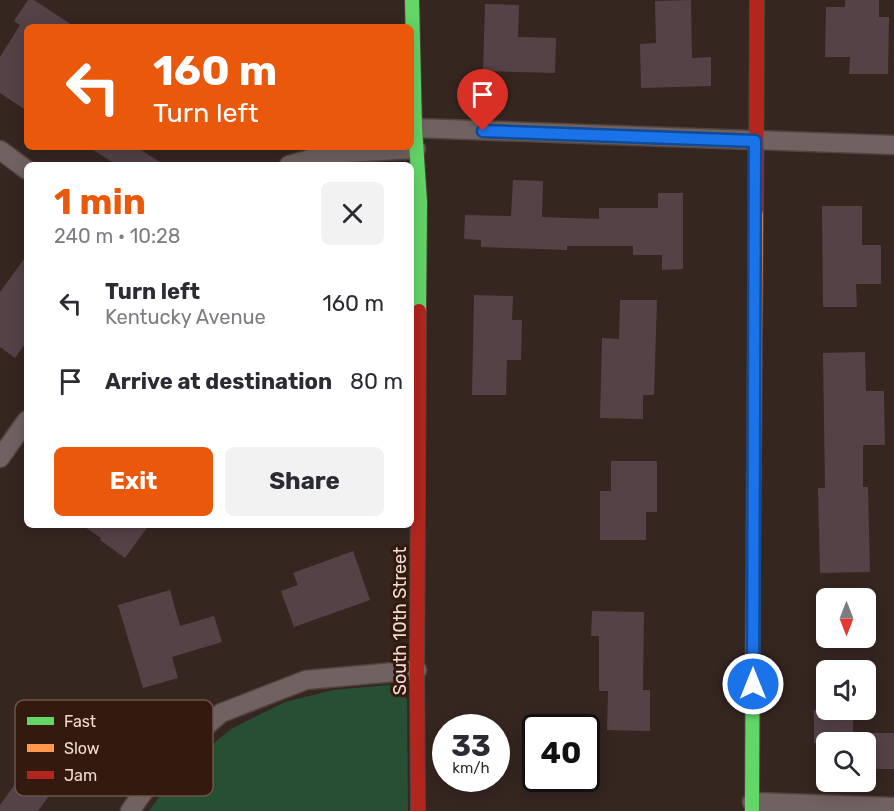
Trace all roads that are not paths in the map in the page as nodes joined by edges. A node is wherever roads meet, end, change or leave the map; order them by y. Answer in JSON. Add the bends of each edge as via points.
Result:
{"nodes":[{"id":1,"x":412,"y":0,"type":"edge"},
{"id":2,"x":757,"y":0,"type":"edge"},
{"id":3,"x":413,"y":24,"type":"edge"},
{"id":4,"x":414,"y":85,"type":"edge"},
{"id":5,"x":415,"y":128,"type":"junction"},
{"id":6,"x":755,"y":141,"type":"junction"},
{"id":7,"x":894,"y":145,"type":"edge"},
{"id":8,"x":416,"y":148,"type":"joint"},
{"id":9,"x":0,"y":150,"type":"edge"},
{"id":10,"x":387,"y":150,"type":"edge"},
{"id":11,"x":300,"y":162,"type":"edge"},
{"id":12,"x":24,"y":168,"type":"edge"},
{"id":13,"x":24,"y":424,"type":"edge"},
{"id":14,"x":0,"y":458,"type":"edge"},
{"id":15,"x":417,"y":670,"type":"junction"},
{"id":16,"x":213,"y":720,"type":"edge"},
{"id":17,"x":141,"y":796,"type":"edge"},
{"id":18,"x":752,"y":807,"type":"edge"},
{"id":19,"x":894,"y":807,"type":"edge"},
{"id":20,"x":130,"y":811,"type":"edge"},
{"id":21,"x":418,"y":811,"type":"edge"}],
"edges":[{"from":1,"to":3,"type":"street","name":"South 10th Street"},
{"from":2,"to":6,"type":"street"},
{"from":4,"to":5,"type":"street","name":"South 10th Street"},
{"from":5,"to":6,"type":"street"},
{"from":5,"to":8,"type":"street","name":"South 10th Street"},
{"from":6,"to":7,"type":"street"},
{"from":6,"to":18,"type":"street"},
{"from":8,"to":15,"type":"street","name":"South 10th Street","via":[[420,202]]},
{"from":9,"to":12,"type":"street"},
{"from":10,"to":11,"type":"street","via":[[329,154]]},
{"from":13,"to":14,"type":"street"},
{"from":15,"to":16,"type":"street","via":[[306,680],[221,713]]},
{"from":15,"to":21,"type":"street","name":"South 10th Street"},
{"from":17,"to":20,"type":"street"},
{"from":18,"to":19,"type":"street"}]}
